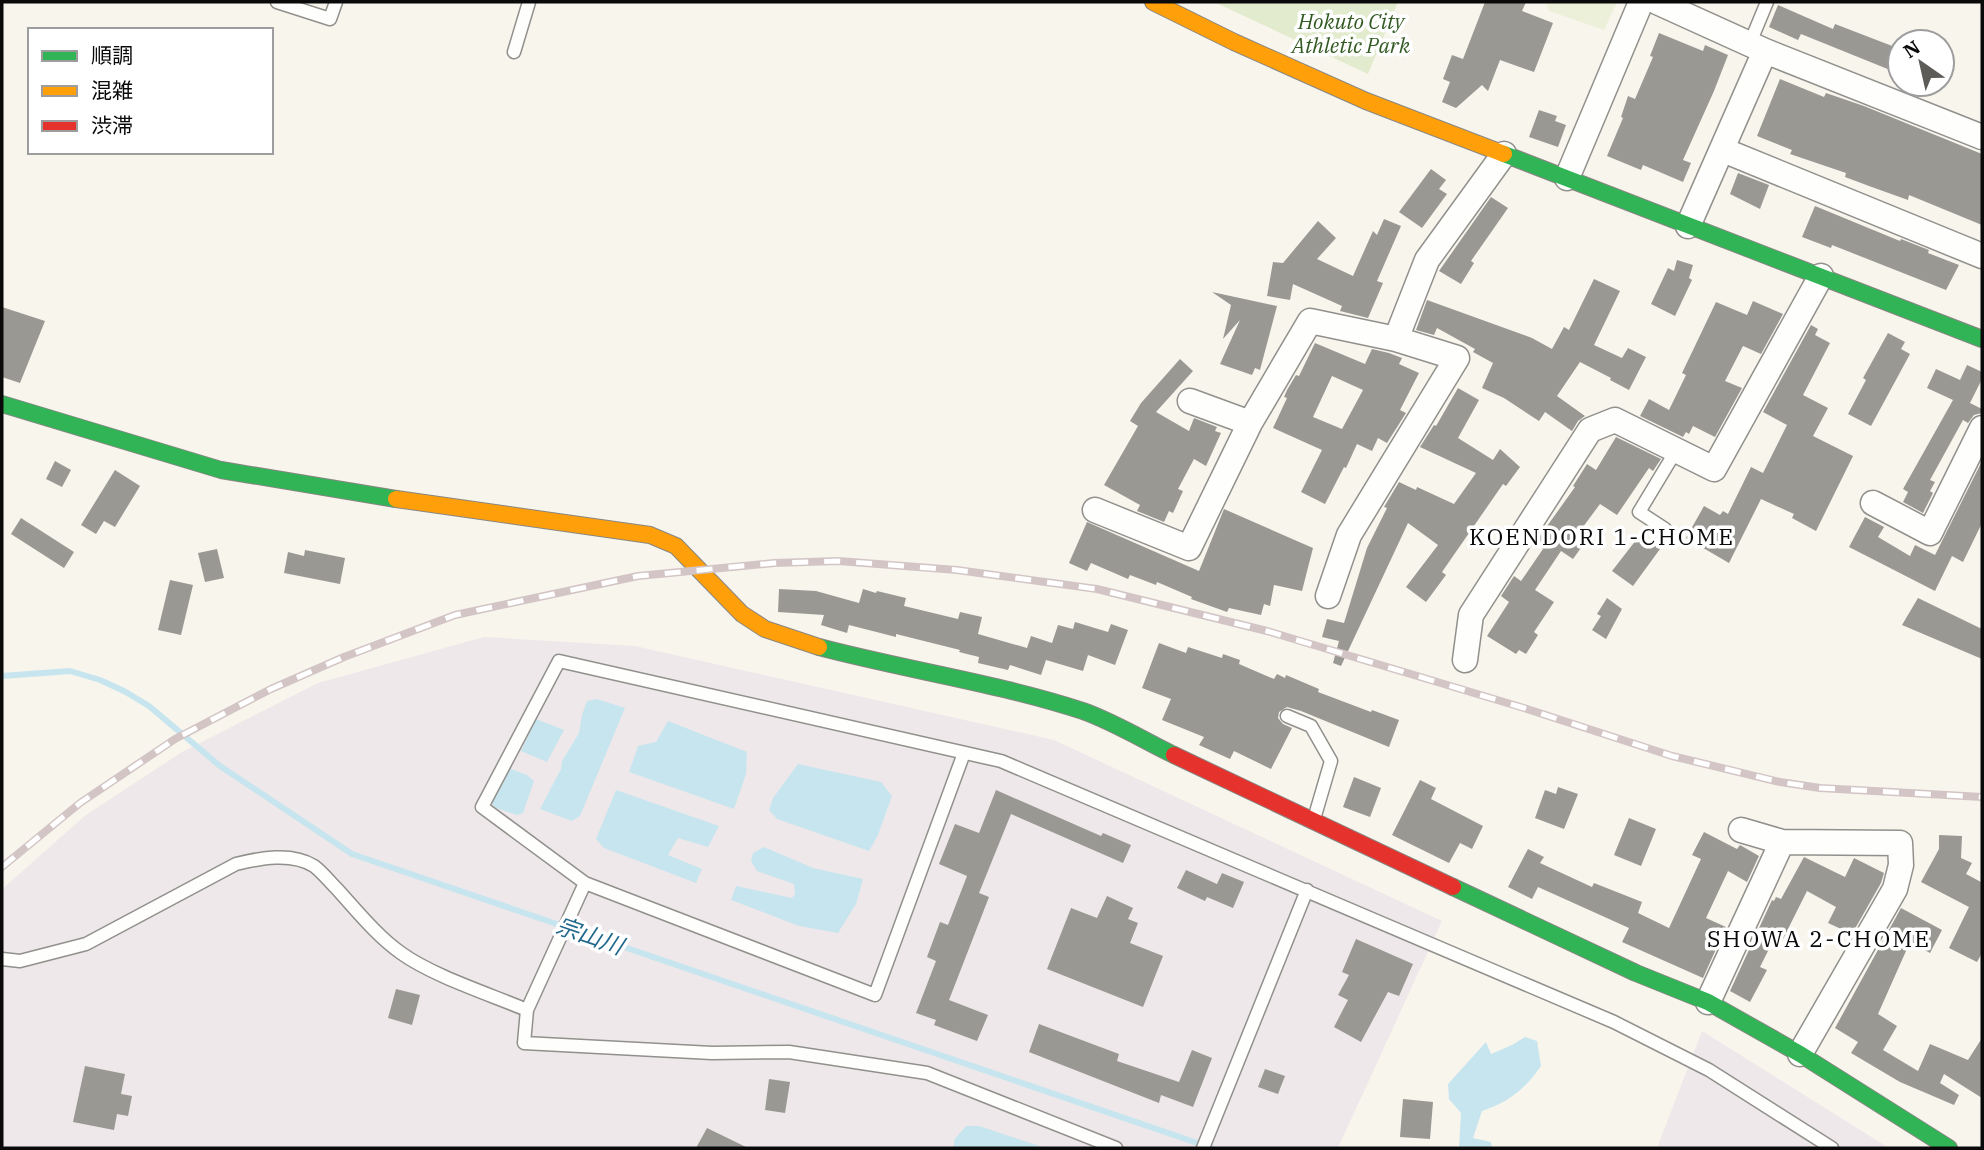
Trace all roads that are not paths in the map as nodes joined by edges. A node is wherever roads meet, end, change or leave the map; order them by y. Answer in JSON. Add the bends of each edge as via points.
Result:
{"nodes":[{"id":1,"x":276,"y":2,"type":"edge"},
{"id":2,"x":336,"y":2,"type":"edge"},
{"id":3,"x":529,"y":2,"type":"edge"},
{"id":4,"x":1153,"y":2,"type":"edge"},
{"id":5,"x":1641,"y":2,"type":"edge"},
{"id":6,"x":1657,"y":2,"type":"edge"},
{"id":7,"x":1767,"y":2,"type":"edge"},
{"id":8,"x":1758,"y":47,"type":"junction"},
{"id":9,"x":514,"y":52,"type":"dead end"},
{"id":10,"x":1982,"y":137,"type":"edge"},
{"id":11,"x":1723,"y":149,"type":"junction"},
{"id":12,"x":1504,"y":154,"type":"junction"},
{"id":13,"x":1567,"y":178,"type":"junction"},
{"id":14,"x":1688,"y":226,"type":"junction"},
{"id":15,"x":1982,"y":256,"type":"edge"},
{"id":16,"x":1821,"y":276,"type":"junction"},
{"id":17,"x":1396,"y":339,"type":"junction"},
{"id":18,"x":1982,"y":339,"type":"edge"},
{"id":19,"x":1190,"y":401,"type":"dead end"},
{"id":20,"x":2,"y":404,"type":"edge"},
{"id":21,"x":1251,"y":423,"type":"junction"},
{"id":22,"x":1982,"y":428,"type":"edge"},
{"id":23,"x":1677,"y":449,"type":"junction"},
{"id":24,"x":1873,"y":503,"type":"dead end"},
{"id":25,"x":1095,"y":510,"type":"dead end"},
{"id":26,"x":1665,"y":529,"type":"dead end"},
{"id":27,"x":1328,"y":596,"type":"dead end"},
{"id":28,"x":1465,"y":660,"type":"dead end"},
{"id":29,"x":1287,"y":716,"type":"dead end"},
{"id":30,"x":964,"y":753,"type":"junction"},
{"id":31,"x":1313,"y":822,"type":"junction"},
{"id":32,"x":1741,"y":830,"type":"dead end"},
{"id":33,"x":1782,"y":842,"type":"junction"},
{"id":34,"x":585,"y":883,"type":"junction"},
{"id":35,"x":1307,"y":890,"type":"junction"},
{"id":36,"x":2,"y":960,"type":"edge"},
{"id":37,"x":1708,"y":1002,"type":"junction"},
{"id":38,"x":527,"y":1010,"type":"junction"},
{"id":39,"x":1800,"y":1055,"type":"junction"},
{"id":40,"x":1205,"y":1143,"type":"edge"},
{"id":41,"x":1116,"y":1148,"type":"edge"},
{"id":42,"x":1832,"y":1148,"type":"edge"},
{"id":43,"x":1949,"y":1148,"type":"edge"}],
"edges":[{"from":1,"to":2,"type":"lane","via":[[330,19]]},
{"from":3,"to":9,"type":"lane"},
{"from":4,"to":12,"type":"street","via":[[1366,101]]},
{"from":5,"to":13,"type":"street"},
{"from":6,"to":8,"type":"street"},
{"from":7,"to":8,"type":"lane"},
{"from":8,"to":10,"type":"street"},
{"from":8,"to":11,"type":"street"},
{"from":11,"to":14,"type":"street"},
{"from":11,"to":15,"type":"street"},
{"from":12,"to":13,"type":"street"},
{"from":12,"to":17,"type":"street","via":[[1427,260]]},
{"from":13,"to":14,"type":"street"},
{"from":14,"to":16,"type":"street"},
{"from":16,"to":18,"type":"street"},
{"from":16,"to":23,"type":"street","via":[[1714,469]]},
{"from":17,"to":21,"type":"street","via":[[1310,321]]},
{"from":17,"to":27,"type":"street","via":[[1457,358],[1349,535]]},
{"from":19,"to":21,"type":"street"},
{"from":20,"to":31,"type":"street","via":[[221,470],[650,535],[676,545],[742,614],[765,629],[872,661],[1085,712]]},
{"from":21,"to":25,"type":"street","via":[[1189,548]]},
{"from":22,"to":24,"type":"street","via":[[1930,533]]},
{"from":23,"to":26,"type":"lane","via":[[1639,512]]},
{"from":23,"to":28,"type":"street","via":[[1615,420],[1590,430],[1471,615]]},
{"from":29,"to":31,"type":"lane","via":[[1311,726],[1331,761]]},
{"from":30,"to":34,"type":"lane","via":[[875,995]]},
{"from":30,"to":34,"type":"lane","via":[[559,661],[482,807]]},
{"from":30,"to":35,"type":"lane","via":[[1001,761]]},
{"from":31,"to":37,"type":"street"},
{"from":32,"to":33,"type":"street"},
{"from":33,"to":37,"type":"street"},
{"from":33,"to":39,"type":"street","via":[[1900,843],[1895,889]]},
{"from":34,"to":38,"type":"lane"},
{"from":35,"to":40,"type":"lane"},
{"from":35,"to":42,"type":"lane","via":[[1614,1022],[1709,1070]]},
{"from":36,"to":38,"type":"lane","via":[[20,961],[86,944],[236,864],[281,858],[313,866],[401,953]]},
{"from":37,"to":39,"type":"street"},
{"from":38,"to":41,"type":"lane","via":[[524,1044],[789,1052],[927,1073]]},
{"from":39,"to":43,"type":"street"}]}
